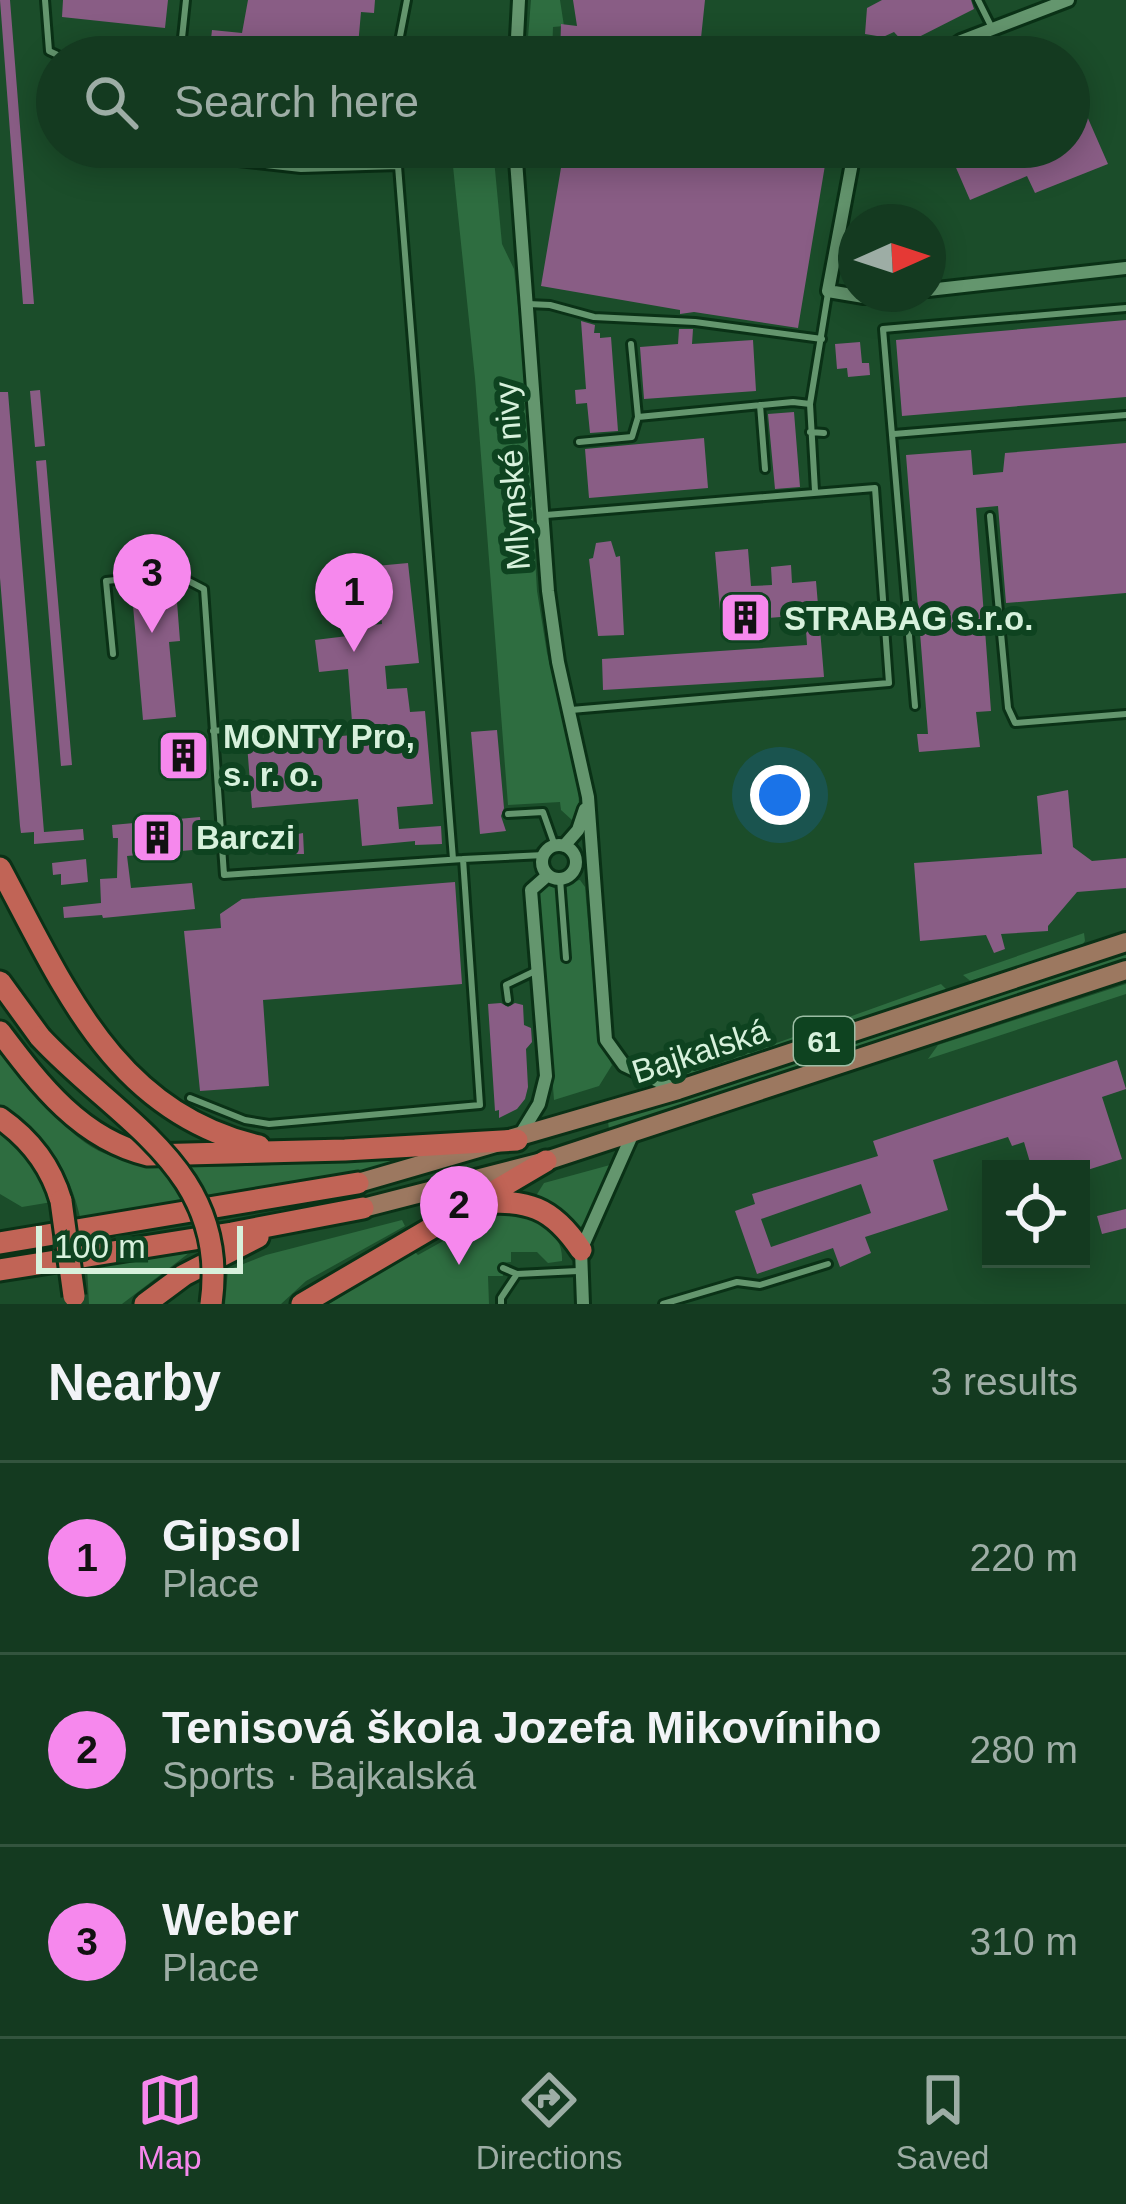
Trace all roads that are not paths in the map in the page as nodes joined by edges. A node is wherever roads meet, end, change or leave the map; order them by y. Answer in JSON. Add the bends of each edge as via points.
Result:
{"nodes":[{"id":1,"x":45,"y":0,"type":"edge"},
{"id":2,"x":186,"y":0,"type":"edge"},
{"id":3,"x":407,"y":0,"type":"edge"},
{"id":4,"x":519,"y":0,"type":"edge"},
{"id":5,"x":978,"y":0,"type":"edge"},
{"id":6,"x":1068,"y":0,"type":"edge"},
{"id":7,"x":992,"y":28,"type":"junction"},
{"id":8,"x":48,"y":36,"type":"edge"},
{"id":9,"x":182,"y":36,"type":"edge"},
{"id":10,"x":400,"y":36,"type":"edge"},
{"id":11,"x":517,"y":36,"type":"edge"},
{"id":12,"x":973,"y":36,"type":"edge"},
{"id":13,"x":284,"y":168,"type":"edge"},
{"id":14,"x":350,"y":168,"type":"edge"},
{"id":15,"x":398,"y":168,"type":"edge"},
{"id":16,"x":516,"y":168,"type":"edge"},
{"id":17,"x":851,"y":168,"type":"edge"},
{"id":18,"x":1126,"y":268,"type":"edge"},
{"id":19,"x":946,"y":288,"type":"edge"},
{"id":20,"x":828,"y":290,"type":"junction"},
{"id":21,"x":838,"y":292,"type":"edge"},
{"id":22,"x":526,"y":304,"type":"junction"},
{"id":23,"x":1126,"y":308,"type":"edge"},
{"id":24,"x":822,"y":339,"type":"junction"},
{"id":25,"x":631,"y":344,"type":"dead end"},
{"id":26,"x":810,"y":404,"type":"junction"},
{"id":27,"x":760,"y":405,"type":"junction"},
{"id":28,"x":1126,"y":416,"type":"edge"},
{"id":29,"x":638,"y":417,"type":"junction"},
{"id":30,"x":810,"y":432,"type":"junction"},
{"id":31,"x":824,"y":433,"type":"dead end"},
{"id":32,"x":895,"y":434,"type":"junction"},
{"id":33,"x":579,"y":442,"type":"dead end"},
{"id":34,"x":765,"y":469,"type":"dead end"},
{"id":35,"x":814,"y":491,"type":"junction"},
{"id":36,"x":542,"y":515,"type":"junction"},
{"id":37,"x":990,"y":516,"type":"dead end"},
{"id":38,"x":113,"y":654,"type":"dead end"},
{"id":39,"x":915,"y":706,"type":"dead end"},
{"id":40,"x":570,"y":710,"type":"junction"},
{"id":41,"x":1126,"y":715,"type":"edge"},
{"id":42,"x":267,"y":726,"type":"dead end"},
{"id":43,"x":214,"y":731,"type":"junction"},
{"id":44,"x":588,"y":796,"type":"junction"},
{"id":45,"x":508,"y":814,"type":"dead end"},
{"id":46,"x":592,"y":838,"type":"junction"},
{"id":47,"x":562,"y":854,"type":"junction"},
{"id":48,"x":453,"y":859,"type":"junction"},
{"id":49,"x":463,"y":859,"type":"junction"},
{"id":50,"x":0,"y":868,"type":"edge"},
{"id":51,"x":554,"y":877,"type":"junction"},
{"id":52,"x":594,"y":886,"type":"junction"},
{"id":53,"x":1126,"y":929,"type":"edge"},
{"id":54,"x":1126,"y":941,"type":"edge"},
{"id":55,"x":1080,"y":956,"type":"junction"},
{"id":56,"x":566,"y":958,"type":"dead end"},
{"id":57,"x":538,"y":970,"type":"junction"},
{"id":58,"x":1126,"y":972,"type":"edge"},
{"id":59,"x":0,"y":982,"type":"edge"},
{"id":60,"x":508,"y":1000,"type":"dead end"},
{"id":61,"x":0,"y":1032,"type":"edge"},
{"id":62,"x":9,"y":1049,"type":"edge"},
{"id":63,"x":678,"y":1090,"type":"junction"},
{"id":64,"x":190,"y":1098,"type":"dead end"},
{"id":65,"x":0,"y":1118,"type":"edge"},
{"id":66,"x":633,"y":1133,"type":"junction"},
{"id":67,"x":517,"y":1140,"type":"junction"},
{"id":68,"x":277,"y":1150,"type":"junction"},
{"id":69,"x":546,"y":1161,"type":"junction"},
{"id":70,"x":358,"y":1183,"type":"joint"},
{"id":71,"x":476,"y":1202,"type":"junction"},
{"id":72,"x":363,"y":1208,"type":"joint"},
{"id":73,"x":285,"y":1224,"type":"junction"},
{"id":74,"x":0,"y":1244,"type":"edge"},
{"id":75,"x":582,"y":1260,"type":"junction"},
{"id":76,"x":828,"y":1264,"type":"dead end"},
{"id":77,"x":502,"y":1268,"type":"dead end"},
{"id":78,"x":0,"y":1270,"type":"edge"},
{"id":79,"x":517,"y":1274,"type":"junction"},
{"id":80,"x":74,"y":1300,"type":"edge"},
{"id":81,"x":145,"y":1304,"type":"edge"},
{"id":82,"x":211,"y":1304,"type":"edge"},
{"id":83,"x":302,"y":1304,"type":"edge"},
{"id":84,"x":501,"y":1304,"type":"edge"},
{"id":85,"x":583,"y":1304,"type":"edge"},
{"id":86,"x":663,"y":1304,"type":"edge"}],
"edges":[{"from":1,"to":8,"type":"lane"},
{"from":2,"to":9,"type":"lane"},
{"from":3,"to":10,"type":"lane"},
{"from":4,"to":11,"type":"street"},
{"from":5,"to":7,"type":"lane"},
{"from":6,"to":7,"type":"street"},
{"from":7,"to":12,"type":"street"},
{"from":13,"to":14,"type":"lane"},
{"from":15,"to":48,"type":"lane"},
{"from":16,"to":22,"type":"street","name":"Mlynské nivy"},
{"from":17,"to":20,"type":"street"},
{"from":18,"to":19,"type":"street"},
{"from":20,"to":21,"type":"street"},
{"from":20,"to":24,"type":"lane"},
{"from":22,"to":24,"type":"lane"},
{"from":22,"to":36,"type":"street","name":"Mlynské nivy"},
{"from":23,"to":32,"type":"lane","via":[[883,329]]},
{"from":24,"to":26,"type":"lane"},
{"from":25,"to":29,"type":"lane"},
{"from":26,"to":27,"type":"lane"},
{"from":26,"to":30,"type":"lane"},
{"from":27,"to":29,"type":"lane"},
{"from":27,"to":34,"type":"lane"},
{"from":28,"to":32,"type":"lane"},
{"from":29,"to":33,"type":"lane","via":[[632,437]]},
{"from":30,"to":31,"type":"lane"},
{"from":30,"to":35,"type":"lane"},
{"from":32,"to":39,"type":"lane"},
{"from":35,"to":36,"type":"lane"},
{"from":35,"to":40,"type":"lane","via":[[875,488],[889,683]]},
{"from":36,"to":40,"type":"street","name":"Mlynské nivy"},
{"from":37,"to":41,"type":"lane","via":[[1015,723]]},
{"from":38,"to":43,"type":"lane","via":[[106,580],[175,574],[203,589]]},
{"from":40,"to":44,"type":"street","name":"Mlynské nivy"},
{"from":42,"to":43,"type":"lane"},
{"from":43,"to":48,"type":"lane","via":[[224,875]]},
{"from":44,"to":46,"type":"street","name":"Mlynské nivy"},
{"from":44,"to":47,"type":"street"},
{"from":45,"to":47,"type":"lane","via":[[543,812]]},
{"from":46,"to":47,"type":"street"},
{"from":46,"to":52,"type":"street","name":"Mlynské nivy"},
{"from":47,"to":49,"type":"lane"},
{"from":47,"to":51,"type":"street","via":[[570,875]]},
{"from":47,"to":51,"type":"street","via":[[542,864]]},
{"from":47,"to":52,"type":"street"},
{"from":48,"to":49,"type":"lane"},
{"from":49,"to":64,"type":"lane","via":[[480,1105],[269,1124]]},
{"from":50,"to":68,"type":"highway","via":[[103,1048],[145,1089],[217,1133]]},
{"from":51,"to":56,"type":"lane"},
{"from":51,"to":57,"type":"street","via":[[531,890]]},
{"from":52,"to":63,"type":"street","name":"Mlynské nivy","via":[[607,1044],[624,1065]]},
{"from":53,"to":55,"type":"main road"},
{"from":54,"to":55,"type":"main road","name":"Bajkalská","number":"61"},
{"from":55,"to":63,"type":"main road","name":"Bajkalská","number":"61"},
{"from":57,"to":60,"type":"lane","via":[[506,985]]},
{"from":57,"to":67,"type":"street","via":[[546,1076]]},
{"from":58,"to":66,"type":"main road","name":"Bajkalská","number":"61"},
{"from":59,"to":82,"type":"highway","bridge":true,"via":[[40,1037],[183,1174],[214,1251]]},
{"from":61,"to":62,"type":"highway"},
{"from":62,"to":68,"type":"highway","via":[[77,1122],[123,1149]]},
{"from":63,"to":67,"type":"main road","name":"Bajkalská","number":"61"},
{"from":65,"to":80,"type":"highway","bridge":true,"via":[[37,1153],[62,1201]]},
{"from":66,"to":69,"type":"main road","name":"Bajkalská","number":"61"},
{"from":66,"to":75,"type":"street"},
{"from":67,"to":68,"type":"highway"},
{"from":67,"to":70,"type":"main road","name":"Bajkalská"},
{"from":69,"to":71,"type":"highway","number":"61"},
{"from":69,"to":72,"type":"main road","name":"Bajkalská"},
{"from":70,"to":74,"type":"highway"},
{"from":71,"to":75,"type":"highway","via":[[542,1210],[563,1225]]},
{"from":71,"to":83,"type":"highway","number":"61"},
{"from":72,"to":73,"type":"highway"},
{"from":73,"to":78,"type":"highway"},
{"from":73,"to":81,"type":"highway"},
{"from":75,"to":79,"type":"lane"},
{"from":75,"to":85,"type":"street"},
{"from":76,"to":86,"type":"lane"},
{"from":77,"to":79,"type":"lane"},
{"from":79,"to":84,"type":"lane"}]}
